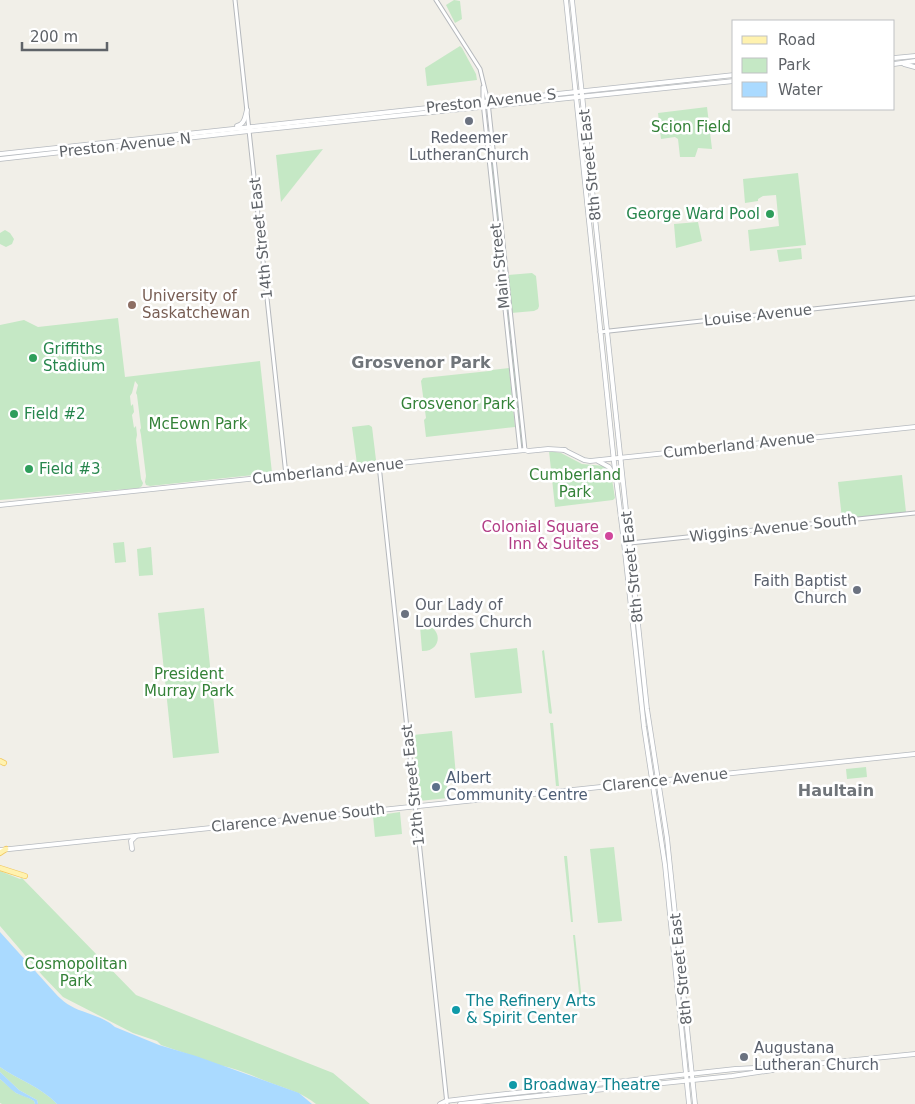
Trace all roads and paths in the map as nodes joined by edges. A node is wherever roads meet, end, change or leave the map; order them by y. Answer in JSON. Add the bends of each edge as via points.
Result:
{"nodes":[{"id":1,"x":236,"y":0,"type":"edge"},
{"id":2,"x":436,"y":0,"type":"edge"},
{"id":3,"x":566,"y":0,"type":"edge"},
{"id":4,"x":572,"y":0,"type":"edge"},
{"id":5,"x":915,"y":56,"type":"edge"},
{"id":6,"x":895,"y":58,"type":"edge"},
{"id":7,"x":915,"y":61,"type":"edge"},
{"id":8,"x":895,"y":64,"type":"edge"},
{"id":9,"x":915,"y":67,"type":"edge"},
{"id":10,"x":732,"y":76,"type":"edge"},
{"id":11,"x":484,"y":81,"type":"junction"},
{"id":12,"x":732,"y":81,"type":"edge"},
{"id":13,"x":575,"y":92,"type":"junction"},
{"id":14,"x":582,"y":92,"type":"junction"},
{"id":15,"x":582,"y":97,"type":"junction"},
{"id":16,"x":576,"y":98,"type":"junction"},
{"id":17,"x":483,"y":104,"type":"junction"},
{"id":18,"x":488,"y":104,"type":"junction"},
{"id":19,"x":247,"y":110,"type":"junction"},
{"id":20,"x":249,"y":129,"type":"junction"},
{"id":21,"x":221,"y":130,"type":"junction"},
{"id":22,"x":0,"y":154,"type":"edge"},
{"id":23,"x":0,"y":159,"type":"edge"},
{"id":24,"x":589,"y":222,"type":"junction"},
{"id":25,"x":598,"y":242,"type":"junction"},
{"id":26,"x":915,"y":298,"type":"edge"},
{"id":27,"x":607,"y":331,"type":"junction"},
{"id":28,"x":600,"y":332,"type":"junction"},
{"id":29,"x":603,"y":357,"type":"junction"},
{"id":30,"x":612,"y":382,"type":"junction"},
{"id":31,"x":915,"y":427,"type":"edge"},
{"id":32,"x":523,"y":450,"type":"junction"},
{"id":33,"x":621,"y":458,"type":"junction"},
{"id":34,"x":613,"y":459,"type":"junction"},
{"id":35,"x":596,"y":460,"type":"junction"},
{"id":36,"x":379,"y":465,"type":"junction"},
{"id":37,"x":286,"y":475,"type":"junction"},
{"id":38,"x":616,"y":483,"type":"junction"},
{"id":39,"x":0,"y":505,"type":"edge"},
{"id":40,"x":915,"y":513,"type":"edge"},
{"id":41,"x":630,"y":543,"type":"junction"},
{"id":42,"x":915,"y":754,"type":"edge"},
{"id":43,"x":653,"y":781,"type":"junction"},
{"id":44,"x":658,"y":781,"type":"junction"},
{"id":45,"x":416,"y":806,"type":"junction"},
{"id":46,"x":137,"y":835,"type":"junction"},
{"id":47,"x":6,"y":849,"type":"joint"},
{"id":48,"x":132,"y":849,"type":"dead end"},
{"id":49,"x":0,"y":851,"type":"edge"},
{"id":50,"x":0,"y":868,"type":"edge"},
{"id":51,"x":25,"y":876,"type":"dead end"},
{"id":52,"x":915,"y":1054,"type":"edge"},
{"id":53,"x":775,"y":1068,"type":"junction"},
{"id":54,"x":692,"y":1074,"type":"junction"},
{"id":55,"x":686,"y":1075,"type":"junction"},
{"id":56,"x":686,"y":1080,"type":"junction"},
{"id":57,"x":693,"y":1080,"type":"junction"},
{"id":58,"x":447,"y":1102,"type":"edge"},
{"id":59,"x":440,"y":1104,"type":"edge"},
{"id":60,"x":460,"y":1104,"type":"edge"},
{"id":61,"x":689,"y":1104,"type":"edge"},
{"id":62,"x":696,"y":1104,"type":"edge"}],
"edges":[{"from":1,"to":19,"type":"street","name":"14th Street East"},
{"from":2,"to":11,"type":"street","name":"Main Street","via":[[480,69]]},
{"from":3,"to":13,"type":"main road","name":"8th Street East"},
{"from":4,"to":14,"type":"main road","name":"8th Street East"},
{"from":5,"to":6,"type":"main road"},
{"from":7,"to":8,"type":"main road"},
{"from":8,"to":9,"type":"main road"},
{"from":10,"to":14,"type":"main road","name":"Preston Avenue S"},
{"from":11,"to":17,"type":"street","name":"Main Street"},
{"from":11,"to":18,"type":"street","name":"Main Street"},
{"from":12,"to":15,"type":"main road","name":"Preston Avenue S"},
{"from":13,"to":14,"type":"main road","name":"Preston Avenue S"},
{"from":13,"to":16,"type":"main road","name":"8th Street East"},
{"from":13,"to":18,"type":"main road","name":"Preston Avenue S"},
{"from":14,"to":15,"type":"main road","name":"8th Street East"},
{"from":15,"to":16,"type":"main road","name":"Preston Avenue S"},
{"from":15,"to":25,"type":"main road","name":"8th Street East"},
{"from":16,"to":18,"type":"main road","name":"Preston Avenue S"},
{"from":16,"to":24,"type":"main road","name":"8th Street East"},
{"from":17,"to":18,"type":"main road","name":"Preston Avenue S"},
{"from":17,"to":20,"type":"main road","name":"Preston Avenue S"},
{"from":17,"to":32,"type":"street","name":"Main Street"},
{"from":18,"to":32,"type":"street","name":"Main Street"},
{"from":19,"to":20,"type":"street","name":"14th Street East"},
{"from":19,"to":21,"type":"main road","via":[[242,124]]},
{"from":20,"to":21,"type":"main road","name":"Preston Avenue N"},
{"from":20,"to":23,"type":"main road","name":"Preston Avenue N"},
{"from":20,"to":37,"type":"street","name":"14th Street East"},
{"from":21,"to":22,"type":"main road","name":"Preston Avenue N"},
{"from":24,"to":25,"type":"main road","via":[[593,240]]},
{"from":24,"to":28,"type":"main road","name":"8th Street East"},
{"from":25,"to":27,"type":"main road","name":"8th Street East"},
{"from":26,"to":27,"type":"street","name":"Louise Avenue"},
{"from":27,"to":28,"type":"street","name":"Louise Avenue"},
{"from":27,"to":30,"type":"main road","name":"8th Street East"},
{"from":28,"to":29,"type":"main road","name":"8th Street East"},
{"from":29,"to":30,"type":"main road"},
{"from":29,"to":34,"type":"main road","name":"8th Street East"},
{"from":30,"to":33,"type":"main road","name":"8th Street East"},
{"from":31,"to":33,"type":"main road","name":"Cumberland Avenue"},
{"from":32,"to":35,"type":"main road","name":"Cumberland Avenue","via":[[565,450],[584,460]]},
{"from":32,"to":36,"type":"main road","name":"Cumberland Avenue"},
{"from":33,"to":34,"type":"main road","name":"Cumberland Avenue"},
{"from":33,"to":41,"type":"main road","name":"8th Street East"},
{"from":34,"to":35,"type":"main road","name":"Cumberland Avenue"},
{"from":34,"to":38,"type":"main road","name":"8th Street East"},
{"from":35,"to":38,"type":"main road","via":[[609,467]]},
{"from":36,"to":37,"type":"main road","name":"Cumberland Avenue"},
{"from":36,"to":45,"type":"street","name":"12th Street East"},
{"from":37,"to":39,"type":"main road","name":"Cumberland Avenue"},
{"from":38,"to":43,"type":"main road","name":"8th Street East"},
{"from":40,"to":41,"type":"street","name":"Wiggins Avenue South"},
{"from":41,"to":44,"type":"main road","name":"8th Street East"},
{"from":42,"to":44,"type":"main road","name":"Clarence Avenue"},
{"from":43,"to":44,"type":"main road","name":"Clarence Avenue"},
{"from":43,"to":45,"type":"main road","name":"Clarence Avenue"},
{"from":43,"to":55,"type":"main road","name":"8th Street East","via":[[665,865]]},
{"from":44,"to":54,"type":"main road","name":"8th Street East"},
{"from":45,"to":46,"type":"main road","name":"Clarence Avenue South"},
{"from":45,"to":58,"type":"street","name":"12th Street East"},
{"from":46,"to":47,"type":"main road"},
{"from":46,"to":48,"type":"main road","via":[[131,841]]},
{"from":47,"to":49,"type":"main road"},
{"from":50,"to":51,"type":"main road"},
{"from":52,"to":53,"type":"main road"},
{"from":53,"to":54,"type":"main road"},
{"from":53,"to":57,"type":"main road"},
{"from":54,"to":55,"type":"main road"},
{"from":54,"to":57,"type":"main road","name":"8th Street East"},
{"from":55,"to":56,"type":"main road","name":"8th Street East"},
{"from":55,"to":58,"type":"main road"},
{"from":56,"to":57,"type":"main road"},
{"from":56,"to":60,"type":"main road"},
{"from":56,"to":61,"type":"main road","name":"8th Street East"},
{"from":57,"to":62,"type":"main road","name":"8th Street East"},
{"from":58,"to":59,"type":"main road"}]}
